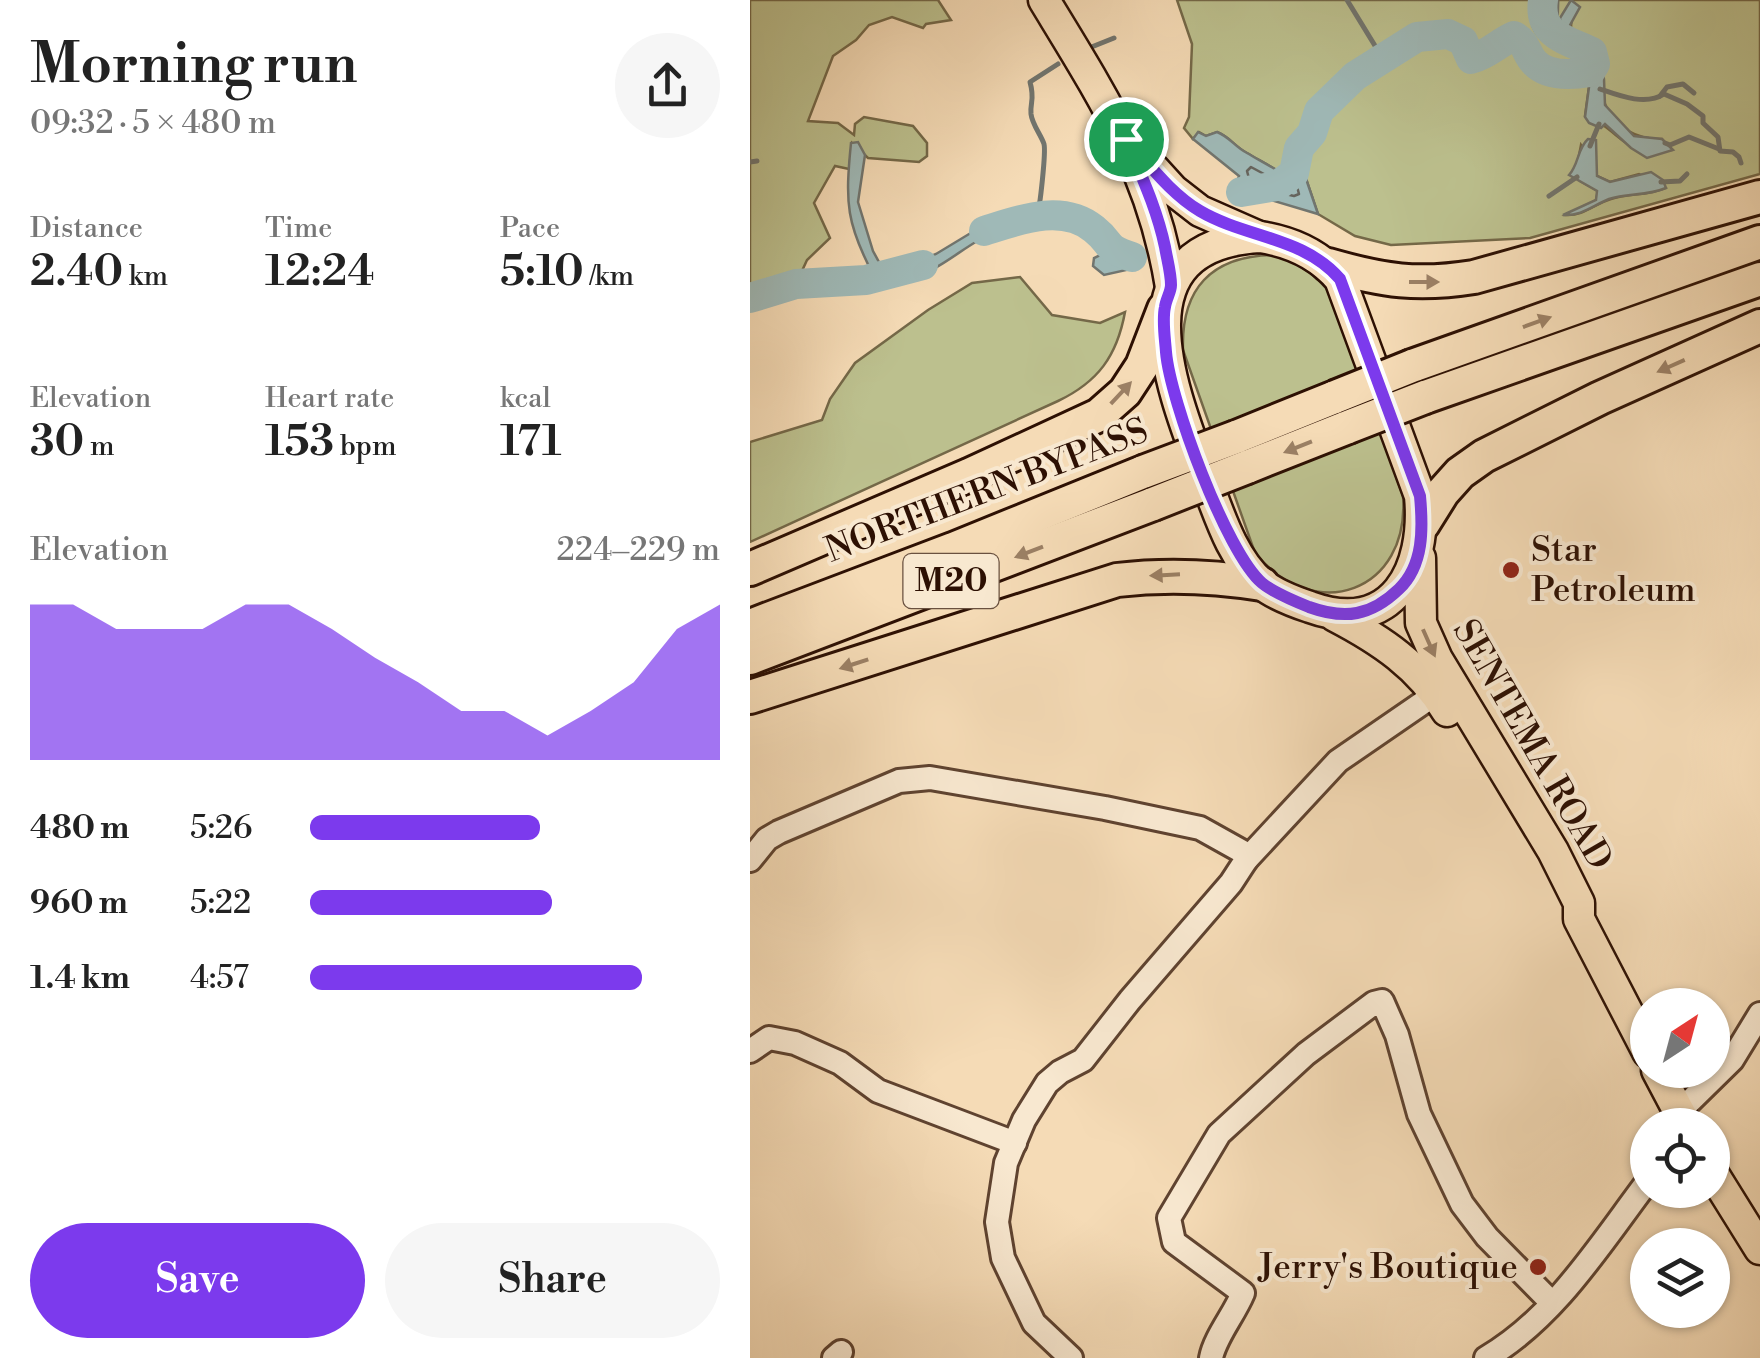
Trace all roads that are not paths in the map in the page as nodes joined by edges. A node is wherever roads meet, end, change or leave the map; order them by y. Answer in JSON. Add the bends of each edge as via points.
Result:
{"nodes":[{"id":1,"x":1044,"y":0,"type":"edge"},
{"id":2,"x":1126,"y":139,"type":"junction"},
{"id":3,"x":1760,"y":197,"type":"edge"},
{"id":4,"x":1260,"y":237,"type":"junction"},
{"id":5,"x":1760,"y":242,"type":"edge"},
{"id":6,"x":1328,"y":265,"type":"junction"},
{"id":7,"x":1760,"y":279,"type":"edge"},
{"id":8,"x":1168,"y":298,"type":"junction"},
{"id":9,"x":1760,"y":326,"type":"edge"},
{"id":10,"x":1341,"y":412,"type":"junction"},
{"id":11,"x":1242,"y":452,"type":"junction"},
{"id":12,"x":1421,"y":536,"type":"junction"},
{"id":13,"x":750,"y":569,"type":"edge"},
{"id":14,"x":1262,"y":584,"type":"junction"},
{"id":15,"x":1334,"y":616,"type":"junction"},
{"id":16,"x":750,"y":626,"type":"edge"},
{"id":17,"x":750,"y":658,"type":"edge"},
{"id":18,"x":1437,"y":693,"type":"junction"},
{"id":19,"x":750,"y":697,"type":"edge"},
{"id":20,"x":750,"y":860,"type":"edge"},
{"id":21,"x":1246,"y":860,"type":"junction"},
{"id":22,"x":1579,"y":919,"type":"junction"},
{"id":23,"x":1760,"y":1014,"type":"edge"},
{"id":24,"x":1630,"y":1017,"type":"edge"},
{"id":25,"x":750,"y":1051,"type":"edge"},
{"id":26,"x":1691,"y":1108,"type":"edge"},
{"id":27,"x":1014,"y":1142,"type":"junction"},
{"id":28,"x":1730,"y":1201,"type":"edge"},
{"id":29,"x":1630,"y":1205,"type":"edge"},
{"id":30,"x":1760,"y":1249,"type":"edge"},
{"id":31,"x":1552,"y":1303,"type":"junction"},
{"id":32,"x":1071,"y":1358,"type":"edge"},
{"id":33,"x":1211,"y":1358,"type":"edge"},
{"id":34,"x":1486,"y":1358,"type":"edge"}],
"edges":[{"from":1,"to":2,"type":"main road"},
{"from":2,"to":4,"type":"main road","via":[[1200,211]]},
{"from":2,"to":8,"type":"main road","via":[[1155,208]]},
{"from":6,"to":3,"type":"highway","one_way":true,"via":[[1375,278],[1444,282]]},
{"from":4,"to":6,"type":"main road","via":[[1291,244]]},
{"from":4,"to":8,"type":"main road","via":[[1234,239],[1188,264]]},
{"from":10,"to":5,"type":"highway","name":"NORTHERN BYPASS","number":"M20","one_way":true,"bridge":true,"via":[[1412,366]]},
{"from":6,"to":12,"type":"main road","name":"SENTEMA ROAD","via":[[1348,298],[1420,496]]},
{"from":7,"to":10,"type":"highway","name":"NORTHERN BYPASS","number":"M20","bridge":true,"via":[[1425,397]]},
{"from":13,"to":8,"type":"highway","one_way":true,"via":[[1099,415],[1142,366]]},
{"from":8,"to":14,"type":"main road","via":[[1166,356],[1175,397],[1222,523]]},
{"from":9,"to":12,"type":"highway","one_way":true,"via":[[1484,456],[1443,492]]},
{"from":10,"to":11,"type":"highway","name":"NORTHERN BYPASS","number":"M20"},
{"from":11,"to":16,"type":"highway","name":"NORTHERN BYPASS","number":"M20","bridge":true,"via":[[1142,472]]},
{"from":11,"to":17,"type":"highway","name":"NORTHERN BYPASS","number":"M20","one_way":true,"bridge":true,"via":[[1153,504]]},
{"from":12,"to":15,"type":"main road","via":[[1415,568],[1402,586],[1361,614]]},
{"from":12,"to":22,"type":"main road","name":"SENTEMA ROAD","one_way":true,"via":[[1420,623],[1553,851],[1579,904]]},
{"from":14,"to":15,"type":"main road","name":"SENTEMA ROAD"},
{"from":14,"to":19,"type":"highway","one_way":true,"via":[[1203,575],[1117,580]]},
{"from":15,"to":18,"type":"main road","name":"SENTEMA ROAD","via":[[1400,655]]},
{"from":18,"to":21,"type":"street","via":[[1338,761]]},
{"from":18,"to":22,"type":"main road","name":"SENTEMA ROAD","via":[[1565,910]]},
{"from":20,"to":21,"type":"street","via":[[779,832],[914,777],[1200,828],[1239,848]]},
{"from":21,"to":27,"type":"street","via":[[1083,1060],[1047,1083]]},
{"from":22,"to":24,"type":"main road","name":"SENTEMA ROAD"},
{"from":23,"to":26,"type":"street"},
{"from":25,"to":27,"type":"street","via":[[769,1038],[795,1043],[840,1063],[878,1091]]},
{"from":27,"to":32,"type":"street","via":[[998,1199],[1003,1258],[1034,1323]]},
{"from":28,"to":30,"type":"main road"},
{"from":29,"to":31,"type":"street"},
{"from":31,"to":33,"type":"street","via":[[1462,1204],[1419,1114],[1382,1001],[1331,1034],[1219,1134],[1169,1218],[1174,1242],[1242,1294]]},
{"from":31,"to":34,"type":"street","via":[[1524,1333]]}]}
